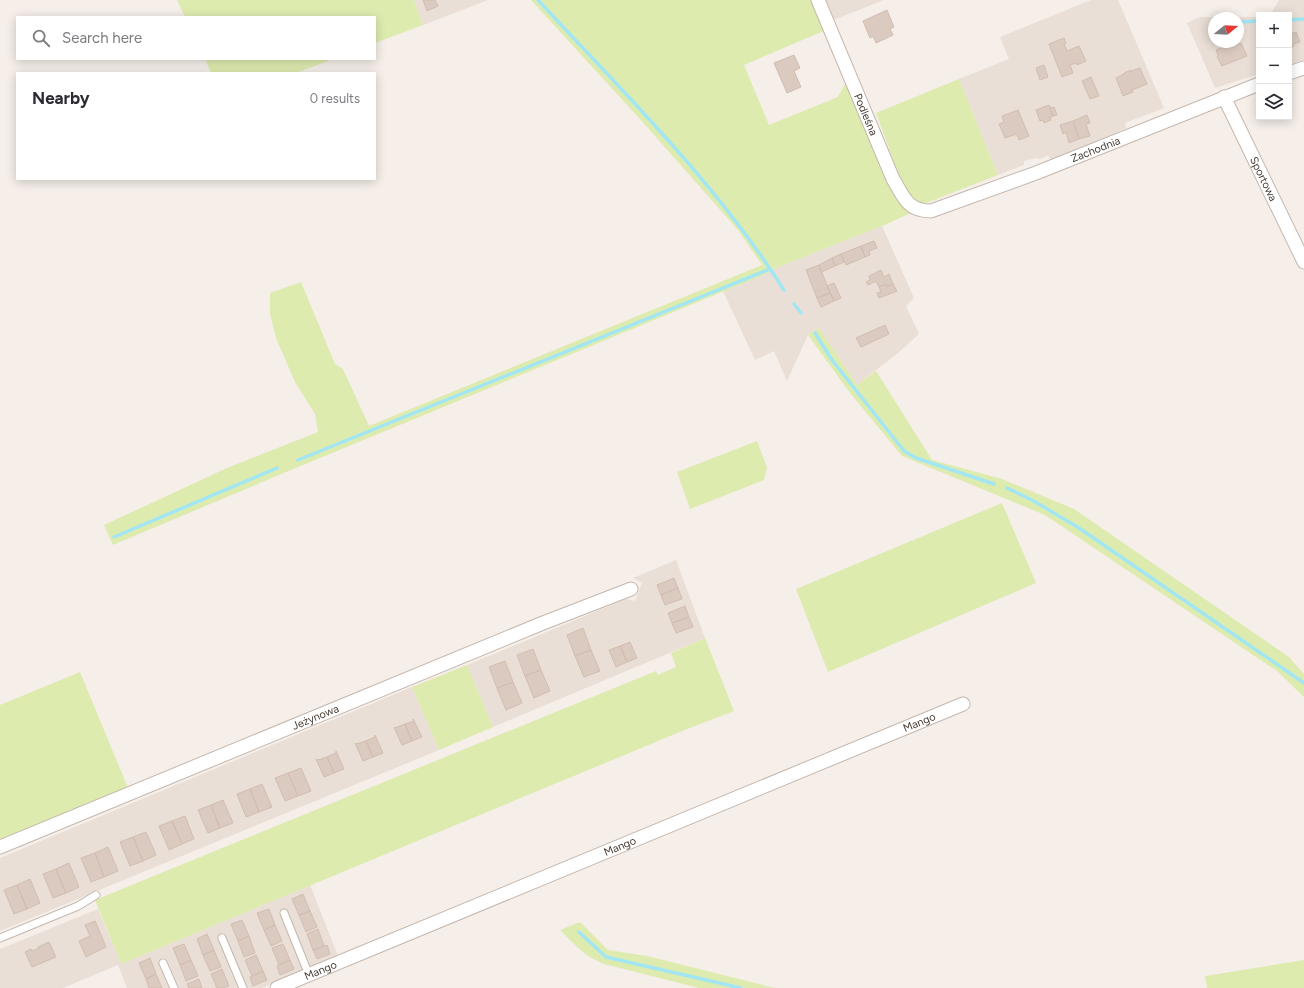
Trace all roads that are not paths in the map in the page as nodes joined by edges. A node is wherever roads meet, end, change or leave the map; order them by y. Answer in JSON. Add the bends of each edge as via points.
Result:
{"nodes":[{"id":1,"x":818,"y":0,"type":"edge"},
{"id":2,"x":1304,"y":68,"type":"edge"},
{"id":3,"x":1292,"y":72,"type":"edge"},
{"id":4,"x":1256,"y":85,"type":"edge"},
{"id":5,"x":1224,"y":97,"type":"junction"},
{"id":6,"x":931,"y":211,"type":"joint"},
{"id":7,"x":1304,"y":262,"type":"edge"},
{"id":8,"x":631,"y":589,"type":"dead end"},
{"id":9,"x":963,"y":704,"type":"dead end"},
{"id":10,"x":0,"y":847,"type":"edge"},
{"id":11,"x":96,"y":895,"type":"dead end"},
{"id":12,"x":284,"y":913,"type":"dead end"},
{"id":13,"x":0,"y":938,"type":"edge"},
{"id":14,"x":222,"y":938,"type":"dead end"},
{"id":15,"x":163,"y":963,"type":"dead end"},
{"id":16,"x":309,"y":975,"type":"junction"},
{"id":17,"x":174,"y":988,"type":"edge"},
{"id":18,"x":243,"y":988,"type":"edge"},
{"id":19,"x":277,"y":988,"type":"edge"}],
"edges":[{"from":1,"to":6,"type":"street","name":"Podleśna","via":[[893,179],[915,209]]},
{"from":2,"to":3,"type":"street"},
{"from":4,"to":5,"type":"street","name":"Zachodnia"},
{"from":5,"to":6,"type":"street","name":"Zachodnia","via":[[1036,173]]},
{"from":5,"to":7,"type":"street","name":"Sportowa"},
{"from":8,"to":10,"type":"street","name":"Jeżynowa"},
{"from":9,"to":16,"type":"street","name":"Mango"},
{"from":11,"to":13,"type":"lane","via":[[78,906]]},
{"from":12,"to":16,"type":"lane"},
{"from":14,"to":18,"type":"lane"},
{"from":15,"to":17,"type":"lane"},
{"from":16,"to":19,"type":"street","name":"Mango"}]}
